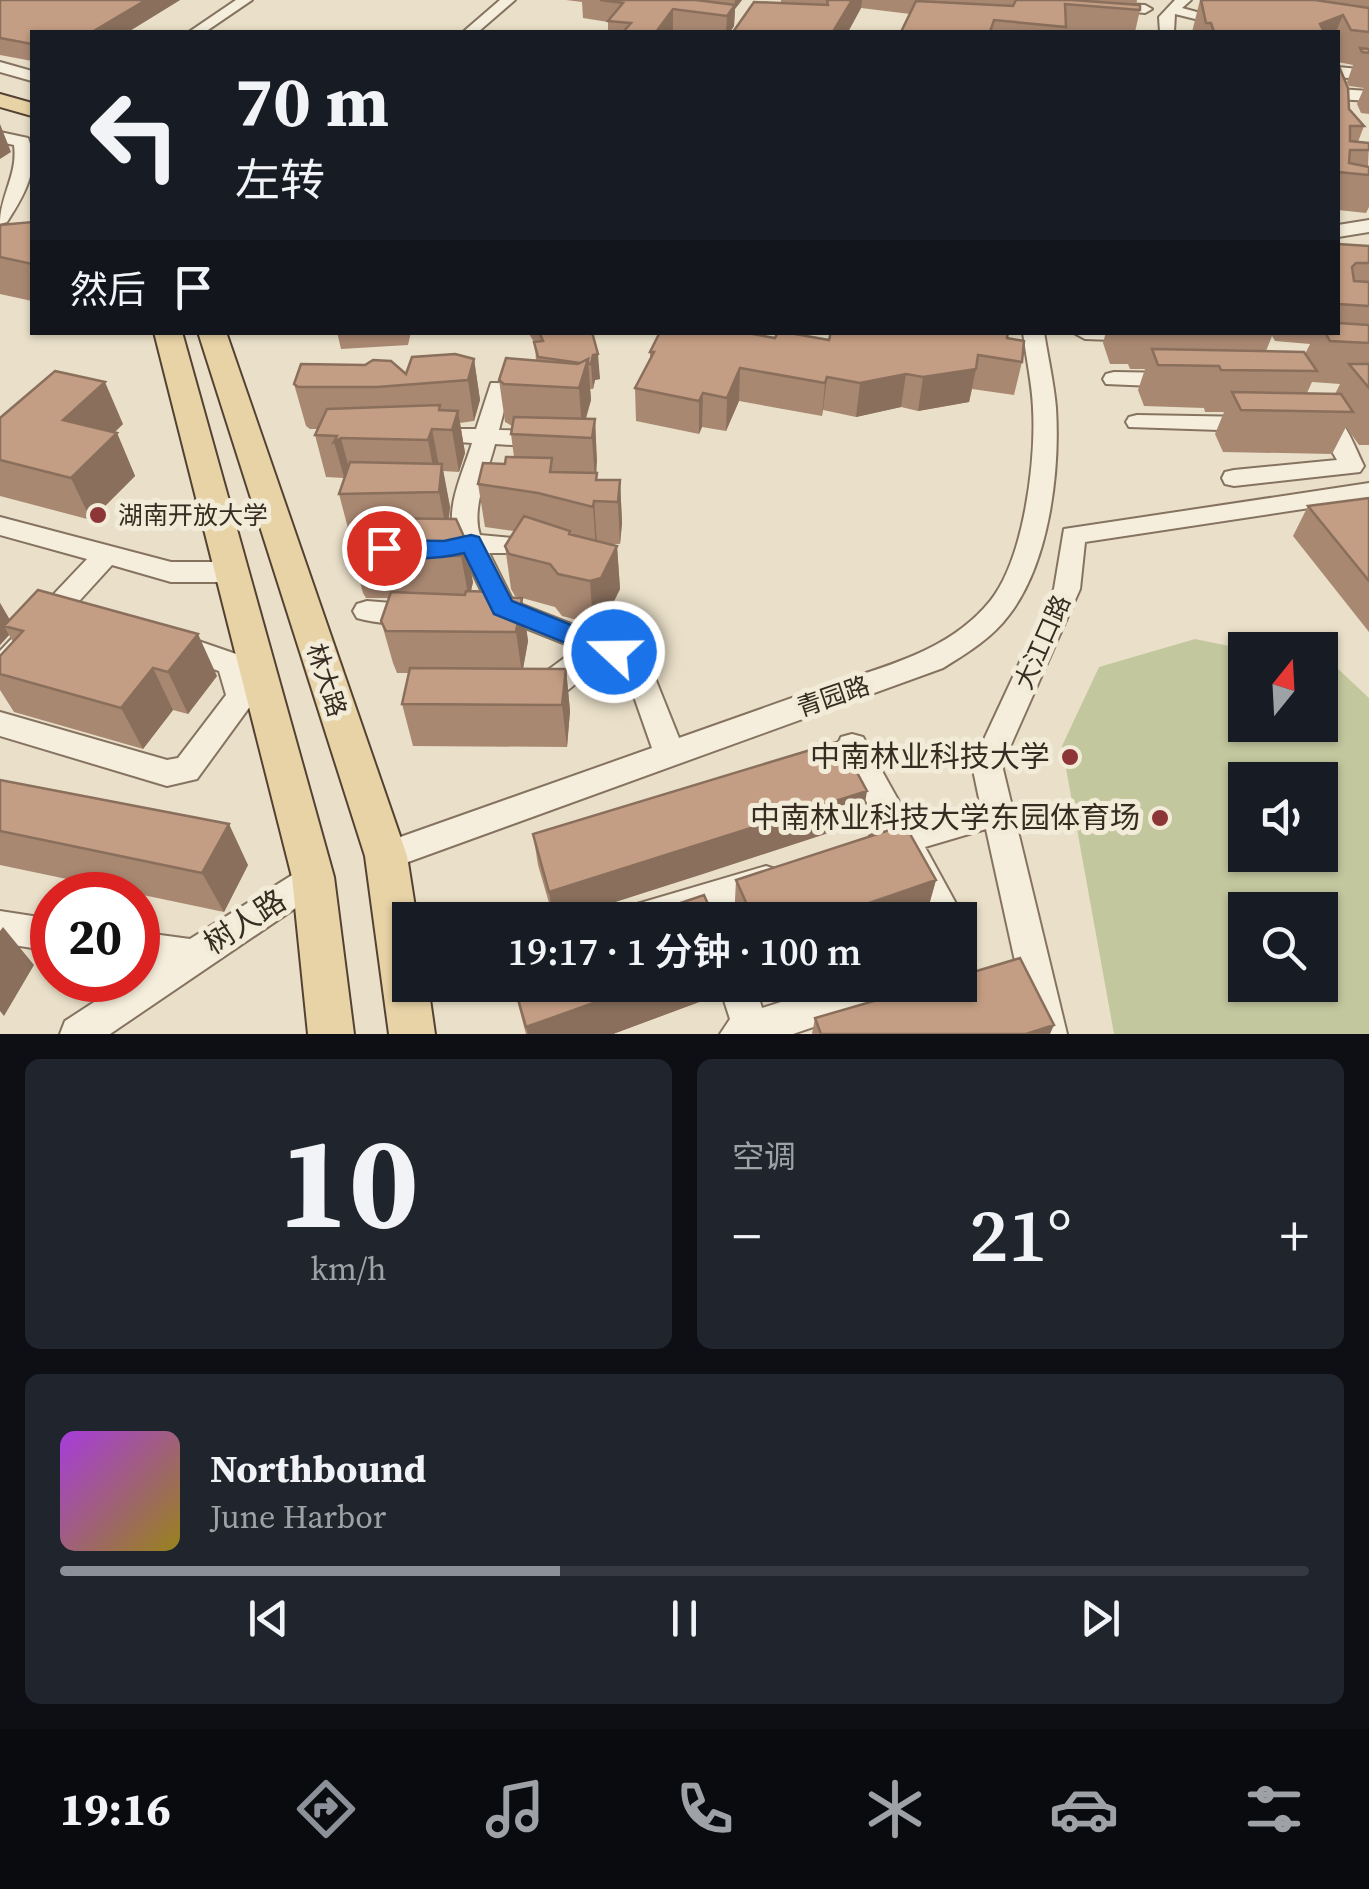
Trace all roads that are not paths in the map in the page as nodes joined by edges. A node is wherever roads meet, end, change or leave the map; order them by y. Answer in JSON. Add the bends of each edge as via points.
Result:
{"nodes":[{"id":1,"x":245,"y":0,"type":"edge"},
{"id":2,"x":508,"y":0,"type":"edge"},
{"id":3,"x":1042,"y":0,"type":"edge"},
{"id":4,"x":1149,"y":5,"type":"edge"},
{"id":5,"x":1187,"y":6,"type":"edge"},
{"id":6,"x":1281,"y":22,"type":"edge"},
{"id":7,"x":199,"y":30,"type":"edge"},
{"id":8,"x":472,"y":30,"type":"edge"},
{"id":9,"x":1144,"y":30,"type":"edge"},
{"id":10,"x":1166,"y":30,"type":"edge"},
{"id":11,"x":1258,"y":30,"type":"edge"},
{"id":12,"x":0,"y":67,"type":"edge"},
{"id":13,"x":1340,"y":72,"type":"edge"},
{"id":14,"x":1340,"y":74,"type":"edge"},
{"id":15,"x":30,"y":75,"type":"edge"},
{"id":16,"x":1369,"y":75,"type":"edge"},
{"id":17,"x":0,"y":86,"type":"edge"},
{"id":18,"x":30,"y":94,"type":"edge"},
{"id":19,"x":1353,"y":95,"type":"edge"},
{"id":20,"x":0,"y":100,"type":"edge"},
{"id":21,"x":30,"y":109,"type":"edge"},
{"id":22,"x":0,"y":137,"type":"edge"},
{"id":23,"x":0,"y":218,"type":"edge"},
{"id":24,"x":1369,"y":226,"type":"edge"},
{"id":25,"x":1340,"y":231,"type":"edge"},
{"id":26,"x":169,"y":335,"type":"edge"},
{"id":27,"x":213,"y":335,"type":"edge"},
{"id":28,"x":1033,"y":335,"type":"edge"},
{"id":29,"x":1114,"y":378,"type":"dead end"},
{"id":30,"x":1205,"y":381,"type":"edge"},
{"id":31,"x":562,"y":392,"type":"edge"},
{"id":32,"x":1337,"y":395,"type":"edge"},
{"id":33,"x":1136,"y":422,"type":"dead end"},
{"id":34,"x":1330,"y":425,"type":"junction"},
{"id":35,"x":486,"y":435,"type":"junction"},
{"id":36,"x":401,"y":439,"type":"edge"},
{"id":37,"x":566,"y":440,"type":"edge"},
{"id":38,"x":1234,"y":478,"type":"dead end"},
{"id":39,"x":498,"y":486,"type":"edge"},
{"id":40,"x":1369,"y":491,"type":"edge"},
{"id":41,"x":459,"y":495,"type":"junction"},
{"id":42,"x":0,"y":526,"type":"edge"},
{"id":43,"x":471,"y":543,"type":"junction"},
{"id":44,"x":426,"y":549,"type":"edge"},
{"id":45,"x":563,"y":554,"type":"edge"},
{"id":46,"x":106,"y":555,"type":"junction"},
{"id":47,"x":232,"y":572,"type":"junction"},
{"id":48,"x":54,"y":611,"type":"junction"},
{"id":49,"x":367,"y":611,"type":"dead end"},
{"id":50,"x":444,"y":614,"type":"edge"},
{"id":51,"x":92,"y":621,"type":"edge"},
{"id":52,"x":149,"y":637,"type":"edge"},
{"id":53,"x":594,"y":644,"type":"junction"},
{"id":54,"x":0,"y":669,"type":"edge"},
{"id":55,"x":500,"y":690,"type":"edge"},
{"id":56,"x":0,"y":724,"type":"edge"},
{"id":57,"x":852,"y":746,"type":"dead end"},
{"id":58,"x":670,"y":753,"type":"junction"},
{"id":59,"x":997,"y":812,"type":"junction"},
{"id":60,"x":906,"y":839,"type":"junction"},
{"id":61,"x":852,"y":855,"type":"edge"},
{"id":62,"x":386,"y":856,"type":"junction"},
{"id":63,"x":799,"y":871,"type":"edge"},
{"id":64,"x":313,"y":878,"type":"junction"},
{"id":65,"x":730,"y":902,"type":"edge"},
{"id":66,"x":939,"y":902,"type":"edge"},
{"id":67,"x":0,"y":927,"type":"edge"},
{"id":68,"x":30,"y":932,"type":"edge"},
{"id":69,"x":160,"y":951,"type":"edge"},
{"id":70,"x":192,"y":956,"type":"junction"},
{"id":71,"x":741,"y":1002,"type":"edge"},
{"id":72,"x":839,"y":1002,"type":"edge"},
{"id":73,"x":747,"y":1033,"type":"edge"},
{"id":74,"x":78,"y":1034,"type":"edge"},
{"id":75,"x":330,"y":1034,"type":"edge"},
{"id":76,"x":412,"y":1034,"type":"edge"},
{"id":77,"x":1048,"y":1034,"type":"edge"}],
"edges":[{"from":1,"to":7,"type":"street"},
{"from":2,"to":8,"type":"street"},
{"from":3,"to":4,"type":"street"},
{"from":4,"to":9,"type":"street","via":[[1139,18]]},
{"from":5,"to":6,"type":"street"},
{"from":5,"to":10,"type":"street","via":[[1164,18]]},
{"from":5,"to":11,"type":"street"},
{"from":12,"to":15,"type":"street"},
{"from":13,"to":16,"type":"street"},
{"from":14,"to":19,"type":"street"},
{"from":17,"to":18,"type":"main road"},
{"from":20,"to":21,"type":"main road"},
{"from":22,"to":23,"type":"street","via":[[22,142],[26,156],[21,184]]},
{"from":24,"to":25,"type":"street"},
{"from":26,"to":47,"type":"main road"},
{"from":27,"to":62,"type":"main road","name":"林大路"},
{"from":28,"to":58,"type":"street","name":"青园路","via":[[1044,441],[1035,514],[1008,597],[974,636],[933,660]]},
{"from":29,"to":30,"type":"street"},
{"from":31,"to":35,"type":"street","via":[[499,388]]},
{"from":32,"to":34,"type":"street","via":[[1306,394]]},
{"from":33,"to":34,"type":"street"},
{"from":34,"to":38,"type":"street","via":[[1352,466]]},
{"from":35,"to":36,"type":"street"},
{"from":35,"to":37,"type":"street"},
{"from":35,"to":41,"type":"street"},
{"from":39,"to":41,"type":"street"},
{"from":40,"to":59,"type":"street","name":"大江口路","via":[[1073,535],[1067,589],[987,765]]},
{"from":41,"to":43,"type":"street"},
{"from":42,"to":46,"type":"street"},
{"from":43,"to":44,"type":"street"},
{"from":43,"to":45,"type":"street"},
{"from":43,"to":53,"type":"street","via":[[492,611]]},
{"from":46,"to":47,"type":"street","via":[[171,572]]},
{"from":46,"to":48,"type":"street"},
{"from":47,"to":64,"type":"main road"},
{"from":48,"to":51,"type":"street"},
{"from":48,"to":54,"type":"street"},
{"from":49,"to":50,"type":"street"},
{"from":52,"to":56,"type":"street","via":[[229,663],[240,682],[241,697],[186,770],[167,773]]},
{"from":53,"to":55,"type":"street","via":[[554,686]]},
{"from":53,"to":58,"type":"street","via":[[635,661]]},
{"from":57,"to":60,"type":"street"},
{"from":58,"to":62,"type":"street","name":"青园路"},
{"from":59,"to":60,"type":"street"},
{"from":59,"to":77,"type":"street","name":"大江口路"},
{"from":60,"to":61,"type":"street"},
{"from":60,"to":66,"type":"street"},
{"from":62,"to":76,"type":"main road","name":"林大路"},
{"from":63,"to":65,"type":"street"},
{"from":64,"to":70,"type":"street","name":"树人路"},
{"from":64,"to":75,"type":"main road"},
{"from":67,"to":68,"type":"street"},
{"from":69,"to":70,"type":"street"},
{"from":70,"to":74,"type":"street","name":"树人路"},
{"from":71,"to":73,"type":"street"},
{"from":72,"to":73,"type":"street"}]}
